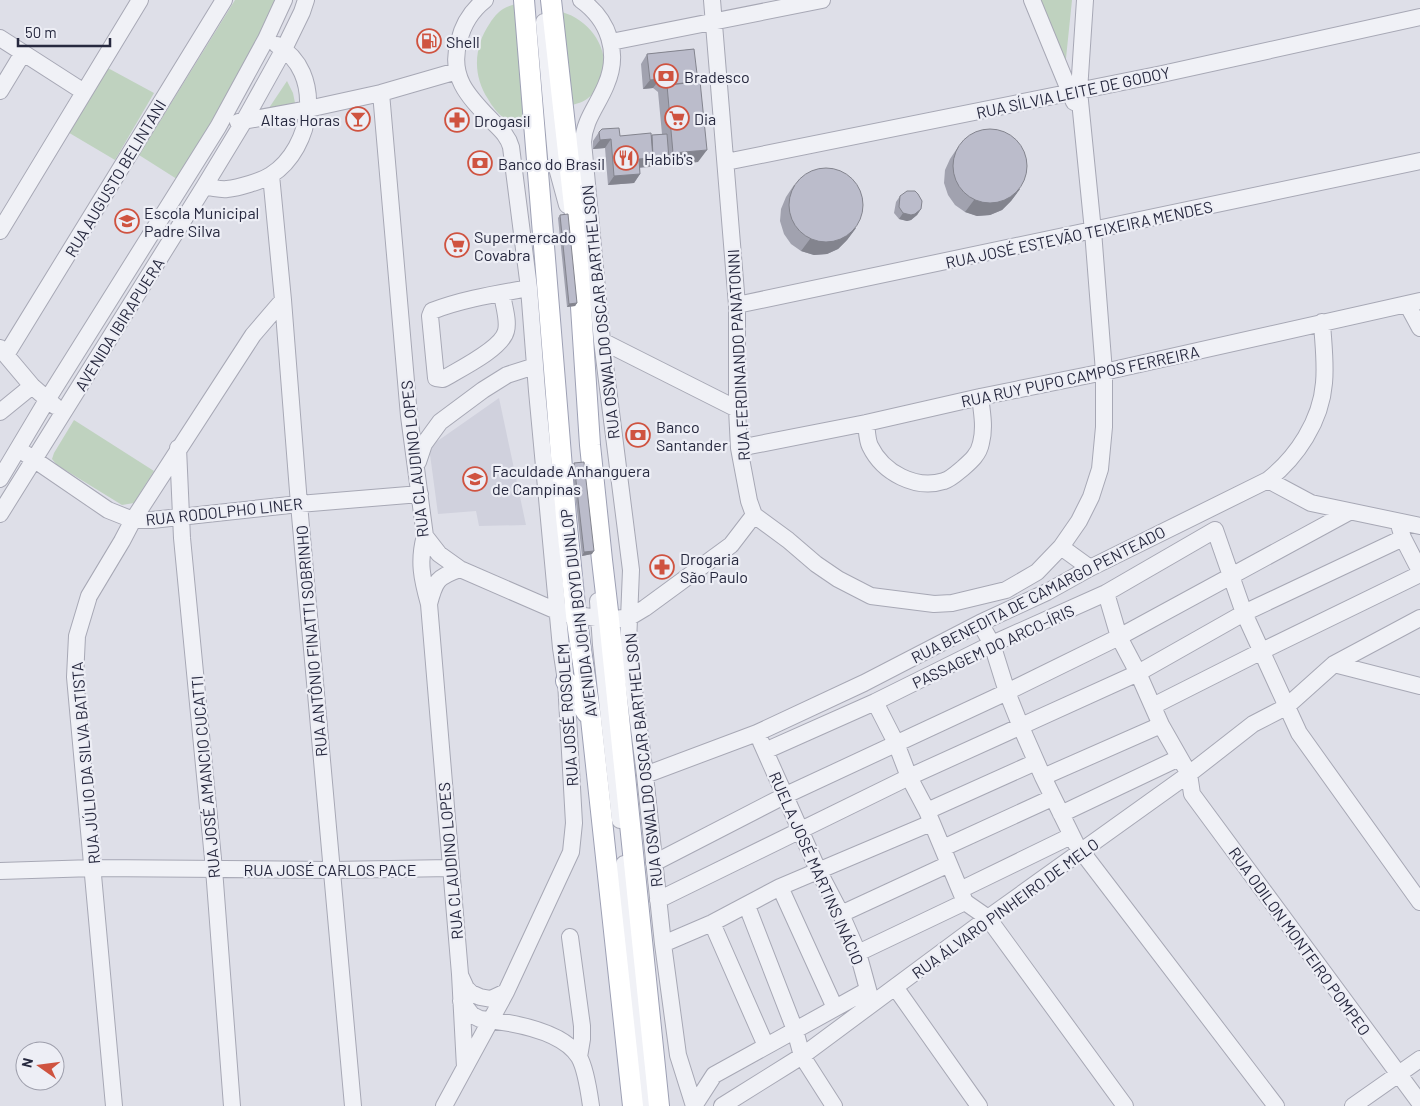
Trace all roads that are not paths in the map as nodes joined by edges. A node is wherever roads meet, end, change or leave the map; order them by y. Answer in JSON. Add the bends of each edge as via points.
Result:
{"nodes":[{"id":1,"x":140,"y":0,"type":"edge"},
{"id":2,"x":224,"y":0,"type":"edge"},
{"id":3,"x":284,"y":0,"type":"edge"},
{"id":4,"x":306,"y":0,"type":"edge"},
{"id":5,"x":485,"y":0,"type":"edge"},
{"id":6,"x":524,"y":0,"type":"edge"},
{"id":7,"x":532,"y":0,"type":"edge"},
{"id":8,"x":542,"y":0,"type":"edge"},
{"id":9,"x":551,"y":0,"type":"edge"},
{"id":10,"x":581,"y":0,"type":"edge"},
{"id":11,"x":712,"y":0,"type":"edge"},
{"id":12,"x":822,"y":0,"type":"edge"},
{"id":13,"x":1032,"y":0,"type":"edge"},
{"id":14,"x":1086,"y":0,"type":"edge"},
{"id":15,"x":1420,"y":17,"type":"edge"},
{"id":16,"x":713,"y":22,"type":"junction"},
{"id":17,"x":0,"y":38,"type":"edge"},
{"id":18,"x":266,"y":39,"type":"junction"},
{"id":19,"x":611,"y":42,"type":"junction"},
{"id":20,"x":284,"y":49,"type":"junction"},
{"id":21,"x":23,"y":53,"type":"junction"},
{"id":22,"x":457,"y":71,"type":"junction"},
{"id":23,"x":0,"y":91,"type":"edge"},
{"id":24,"x":84,"y":92,"type":"junction"},
{"id":25,"x":1074,"y":92,"type":"junction"},
{"id":26,"x":381,"y":93,"type":"junction"},
{"id":27,"x":308,"y":109,"type":"junction"},
{"id":28,"x":244,"y":121,"type":"junction"},
{"id":29,"x":218,"y":127,"type":"junction"},
{"id":30,"x":1420,"y":161,"type":"edge"},
{"id":31,"x":726,"y":162,"type":"junction"},
{"id":32,"x":270,"y":175,"type":"junction"},
{"id":33,"x":204,"y":186,"type":"junction"},
{"id":34,"x":0,"y":231,"type":"edge"},
{"id":35,"x":1093,"y":231,"type":"junction"},
{"id":36,"x":529,"y":288,"type":"junction"},
{"id":37,"x":502,"y":293,"type":"junction"},
{"id":38,"x":284,"y":300,"type":"junction"},
{"id":39,"x":1413,"y":302,"type":"edge"},
{"id":40,"x":737,"y":305,"type":"junction"},
{"id":41,"x":1322,"y":322,"type":"junction"},
{"id":42,"x":1420,"y":328,"type":"edge"},
{"id":43,"x":602,"y":341,"type":"junction"},
{"id":44,"x":3,"y":351,"type":"edge"},
{"id":45,"x":535,"y":366,"type":"junction"},
{"id":46,"x":1104,"y":372,"type":"junction"},
{"id":47,"x":32,"y":386,"type":"junction"},
{"id":48,"x":980,"y":397,"type":"junction"},
{"id":49,"x":47,"y":400,"type":"junction"},
{"id":50,"x":737,"y":409,"type":"junction"},
{"id":51,"x":0,"y":412,"type":"edge"},
{"id":52,"x":63,"y":413,"type":"junction"},
{"id":53,"x":409,"y":416,"type":"junction"},
{"id":54,"x":440,"y":422,"type":"junction"},
{"id":55,"x":866,"y":423,"type":"junction"},
{"id":56,"x":18,"y":448,"type":"junction"},
{"id":57,"x":178,"y":448,"type":"junction"},
{"id":58,"x":739,"y":448,"type":"junction"},
{"id":59,"x":34,"y":460,"type":"junction"},
{"id":60,"x":417,"y":467,"type":"junction"},
{"id":61,"x":0,"y":478,"type":"edge"},
{"id":62,"x":1268,"y":480,"type":"junction"},
{"id":63,"x":420,"y":494,"type":"junction"},
{"id":64,"x":299,"y":504,"type":"junction"},
{"id":65,"x":1349,"y":512,"type":"junction"},
{"id":66,"x":0,"y":514,"type":"edge"},
{"id":67,"x":754,"y":515,"type":"junction"},
{"id":68,"x":182,"y":516,"type":"junction"},
{"id":69,"x":132,"y":520,"type":"junction"},
{"id":70,"x":1398,"y":522,"type":"junction"},
{"id":71,"x":1420,"y":526,"type":"edge"},
{"id":72,"x":425,"y":536,"type":"junction"},
{"id":73,"x":1403,"y":538,"type":"junction"},
{"id":74,"x":1061,"y":547,"type":"junction"},
{"id":75,"x":1090,"y":568,"type":"junction"},
{"id":76,"x":460,"y":569,"type":"junction"},
{"id":77,"x":1420,"y":573,"type":"edge"},
{"id":78,"x":1230,"y":577,"type":"junction"},
{"id":79,"x":1047,"y":592,"type":"junction"},
{"id":80,"x":1099,"y":596,"type":"junction"},
{"id":81,"x":429,"y":604,"type":"junction"},
{"id":82,"x":1244,"y":613,"type":"junction"},
{"id":83,"x":585,"y":616,"type":"junction"},
{"id":84,"x":630,"y":617,"type":"junction"},
{"id":85,"x":1420,"y":618,"type":"edge"},
{"id":86,"x":980,"y":623,"type":"junction"},
{"id":87,"x":1119,"y":637,"type":"junction"},
{"id":88,"x":992,"y":644,"type":"junction"},
{"id":89,"x":1262,"y":651,"type":"junction"},
{"id":90,"x":1334,"y":664,"type":"junction"},
{"id":91,"x":1138,"y":673,"type":"junction"},
{"id":92,"x":566,"y":681,"type":"junction"},
{"id":93,"x":1420,"y":686,"type":"edge"},
{"id":94,"x":1007,"y":692,"type":"junction"},
{"id":95,"x":875,"y":702,"type":"junction"},
{"id":96,"x":1153,"y":706,"type":"junction"},
{"id":97,"x":1286,"y":707,"type":"junction"},
{"id":98,"x":591,"y":718,"type":"junction"},
{"id":99,"x":1161,"y":725,"type":"junction"},
{"id":100,"x":1021,"y":727,"type":"junction"},
{"id":101,"x":757,"y":733,"type":"junction"},
{"id":102,"x":896,"y":743,"type":"junction"},
{"id":103,"x":765,"y":751,"type":"junction"},
{"id":104,"x":1180,"y":758,"type":"junction"},
{"id":105,"x":1036,"y":762,"type":"junction"},
{"id":106,"x":1189,"y":774,"type":"junction"},
{"id":107,"x":645,"y":775,"type":"junction"},
{"id":108,"x":909,"y":777,"type":"junction"},
{"id":109,"x":1043,"y":777,"type":"junction"},
{"id":110,"x":786,"y":796,"type":"junction"},
{"id":111,"x":1052,"y":798,"type":"junction"},
{"id":112,"x":1060,"y":814,"type":"junction"},
{"id":113,"x":929,"y":817,"type":"junction"},
{"id":114,"x":801,"y":830,"type":"junction"},
{"id":115,"x":1071,"y":836,"type":"junction"},
{"id":116,"x":943,"y":848,"type":"junction"},
{"id":117,"x":1081,"y":852,"type":"junction"},
{"id":118,"x":654,"y":863,"type":"junction"},
{"id":119,"x":949,"y":864,"type":"junction"},
{"id":120,"x":94,"y":868,"type":"junction"},
{"id":121,"x":451,"y":868,"type":"junction"},
{"id":122,"x":214,"y":869,"type":"junction"},
{"id":123,"x":331,"y":870,"type":"junction"},
{"id":124,"x":818,"y":870,"type":"junction"},
{"id":125,"x":0,"y":871,"type":"edge"},
{"id":126,"x":780,"y":887,"type":"junction"},
{"id":127,"x":962,"y":896,"type":"junction"},
{"id":128,"x":658,"y":900,"type":"junction"},
{"id":129,"x":1420,"y":902,"type":"edge"},
{"id":130,"x":747,"y":906,"type":"junction"},
{"id":131,"x":841,"y":914,"type":"junction"},
{"id":132,"x":988,"y":918,"type":"junction"},
{"id":133,"x":712,"y":923,"type":"junction"},
{"id":134,"x":570,"y":937,"type":"dead end"},
{"id":135,"x":663,"y":944,"type":"junction"},
{"id":136,"x":858,"y":954,"type":"junction"},
{"id":137,"x":460,"y":974,"type":"junction"},
{"id":138,"x":895,"y":988,"type":"junction"},
{"id":139,"x":506,"y":992,"type":"junction"},
{"id":140,"x":870,"y":997,"type":"junction"},
{"id":141,"x":461,"y":1001,"type":"junction"},
{"id":142,"x":835,"y":1008,"type":"junction"},
{"id":143,"x":492,"y":1020,"type":"junction"},
{"id":144,"x":795,"y":1030,"type":"junction"},
{"id":145,"x":766,"y":1046,"type":"junction"},
{"id":146,"x":802,"y":1056,"type":"junction"},
{"id":147,"x":579,"y":1057,"type":"junction"},
{"id":148,"x":1420,"y":1059,"type":"edge"},
{"id":149,"x":465,"y":1067,"type":"junction"},
{"id":150,"x":683,"y":1071,"type":"junction"},
{"id":151,"x":1398,"y":1074,"type":"junction"},
{"id":152,"x":714,"y":1075,"type":"junction"},
{"id":153,"x":633,"y":1103,"type":"edge"},
{"id":154,"x":1420,"y":1104,"type":"edge"},
{"id":155,"x":114,"y":1106,"type":"edge"},
{"id":156,"x":232,"y":1106,"type":"edge"},
{"id":157,"x":353,"y":1106,"type":"edge"},
{"id":158,"x":444,"y":1106,"type":"edge"},
{"id":159,"x":591,"y":1106,"type":"edge"},
{"id":160,"x":648,"y":1106,"type":"edge"},
{"id":161,"x":659,"y":1106,"type":"edge"},
{"id":162,"x":694,"y":1106,"type":"edge"},
{"id":163,"x":722,"y":1106,"type":"edge"},
{"id":164,"x":834,"y":1106,"type":"edge"},
{"id":165,"x":979,"y":1106,"type":"edge"},
{"id":166,"x":1124,"y":1106,"type":"edge"},
{"id":167,"x":1276,"y":1106,"type":"edge"},
{"id":168,"x":1353,"y":1106,"type":"edge"}],
"edges":[{"from":1,"to":24,"type":"street"},
{"from":2,"to":44,"type":"street","name":"RUA AUGUSTO BELINTANI"},
{"from":3,"to":18,"type":"street","name":"AVENIDA IBIRAPUERA"},
{"from":4,"to":20,"type":"street","name":"AVENIDA IBIRAPUERA"},
{"from":5,"to":22,"type":"street","via":[[463,27],[457,48]]},
{"from":6,"to":83,"type":"main road","name":"AVENIDA JOHN BOYD DUNLOP","via":[[566,517]]},
{"from":7,"to":83,"type":"street","via":[[567,465]]},
{"from":8,"to":83,"type":"street","via":[[557,168],[569,214],[577,308],[579,388],[596,555]]},
{"from":9,"to":83,"type":"main road","name":"AVENIDA JOHN BOYD DUNLOP","via":[[575,215],[590,445],[602,560]]},
{"from":10,"to":19,"type":"street","via":[[605,24]]},
{"from":11,"to":16,"type":"street","name":"RUA FERDINANDO PANATONNI"},
{"from":12,"to":16,"type":"street"},
{"from":13,"to":25,"type":"street"},
{"from":14,"to":25,"type":"street"},
{"from":15,"to":25,"type":"street","name":"RUA SÍLVIA LEITE DE GODOY"},
{"from":16,"to":19,"type":"street"},
{"from":16,"to":31,"type":"street","name":"RUA FERDINANDO PANATONNI"},
{"from":17,"to":21,"type":"street"},
{"from":18,"to":20,"type":"street"},
{"from":18,"to":29,"type":"street","name":"AVENIDA IBIRAPUERA"},
{"from":19,"to":43,"type":"street","name":"RUA OSWALDO OSCAR BARTHELSON","via":[[609,77],[585,125],[583,142]]},
{"from":20,"to":27,"type":"street","via":[[298,66],[307,87]]},
{"from":20,"to":28,"type":"street","name":"AVENIDA IBIRAPUERA"},
{"from":21,"to":23,"type":"street"},
{"from":21,"to":24,"type":"street"},
{"from":22,"to":26,"type":"street"},
{"from":22,"to":36,"type":"street","name":"RUA JOSÉ ROSOLEM","via":[[472,101],[504,133],[511,147]]},
{"from":24,"to":34,"type":"street"},
{"from":25,"to":31,"type":"street","name":"RUA SÍLVIA LEITE DE GODOY"},
{"from":25,"to":35,"type":"street","via":[[1081,116]]},
{"from":26,"to":27,"type":"street"},
{"from":26,"to":53,"type":"street","name":"RUA CLAUDINO LOPES"},
{"from":27,"to":28,"type":"street"},
{"from":27,"to":32,"type":"street","via":[[306,128],[300,142]]},
{"from":28,"to":29,"type":"street"},
{"from":28,"to":33,"type":"street","name":"AVENIDA IBIRAPUERA"},
{"from":29,"to":49,"type":"street","name":"AVENIDA IBIRAPUERA"},
{"from":30,"to":35,"type":"street","name":"RUA JOSÉ ESTEVÃO TEIXEIRA MENDES"},
{"from":31,"to":40,"type":"street","name":"RUA FERDINANDO PANATONNI"},
{"from":32,"to":33,"type":"street","via":[[227,189]]},
{"from":32,"to":38,"type":"street","name":"RUA ANTÔNIO FINATTI SOBRINHO"},
{"from":33,"to":52,"type":"street","name":"AVENIDA IBIRAPUERA"},
{"from":35,"to":40,"type":"street","name":"RUA JOSÉ ESTEVÃO TEIXEIRA MENDES"},
{"from":35,"to":46,"type":"street"},
{"from":36,"to":37,"type":"street"},
{"from":36,"to":45,"type":"street","name":"RUA JOSÉ ROSOLEM"},
{"from":37,"to":37,"type":"street","via":[[452,303],[432,311],[436,378],[442,379],[462,368],[504,338],[507,329]]},
{"from":38,"to":57,"type":"street","name":"RUA JÚLIO DA SILVA BATISTA","via":[[253,335]]},
{"from":38,"to":64,"type":"street","name":"RUA ANTÔNIO FINATTI SOBRINHO"},
{"from":39,"to":41,"type":"street","name":"RUA RUY PUPO CAMPOS FERREIRA"},
{"from":39,"to":42,"type":"street"},
{"from":40,"to":50,"type":"street","name":"RUA FERDINANDO PANATONNI"},
{"from":41,"to":46,"type":"street","name":"RUA RUY PUPO CAMPOS FERREIRA"},
{"from":41,"to":62,"type":"street","name":"RUA BENEDITA DE CAMARGO PENTEADO","via":[[1324,383],[1319,407],[1295,453]]},
{"from":43,"to":50,"type":"street"},
{"from":43,"to":84,"type":"street","name":"RUA OSWALDO OSCAR BARTHELSON","via":[[631,570]]},
{"from":44,"to":47,"type":"street"},
{"from":45,"to":54,"type":"street","via":[[507,375]]},
{"from":45,"to":83,"type":"street","name":"RUA JOSÉ ROSOLEM"},
{"from":46,"to":48,"type":"street","name":"RUA RUY PUPO CAMPOS FERREIRA"},
{"from":46,"to":74,"type":"street","via":[[1100,469],[1079,521]]},
{"from":47,"to":49,"type":"street"},
{"from":47,"to":51,"type":"street"},
{"from":48,"to":55,"type":"street","name":"RUA RUY PUPO CAMPOS FERREIRA"},
{"from":48,"to":55,"type":"street","via":[[984,425],[981,444],[974,458],[946,481],[924,484],[890,470],[869,445]]},
{"from":49,"to":52,"type":"street"},
{"from":49,"to":56,"type":"street","name":"AVENIDA IBIRAPUERA"},
{"from":50,"to":58,"type":"street","name":"RUA FERDINANDO PANATONNI"},
{"from":52,"to":59,"type":"street","name":"AVENIDA IBIRAPUERA"},
{"from":53,"to":54,"type":"street","via":[[422,423]]},
{"from":53,"to":60,"type":"street","name":"RUA CLAUDINO LOPES"},
{"from":54,"to":60,"type":"street","via":[[424,444]]},
{"from":55,"to":58,"type":"street","name":"RUA RUY PUPO CAMPOS FERREIRA"},
{"from":56,"to":59,"type":"street","name":"RUA RODOLPHO LINER"},
{"from":56,"to":61,"type":"street","name":"AVENIDA IBIRAPUERA"},
{"from":57,"to":68,"type":"street","name":"RUA JOSÉ AMANCIO CUCATTI"},
{"from":57,"to":69,"type":"street","name":"RUA JÚLIO DA SILVA BATISTA"},
{"from":58,"to":67,"type":"street","name":"RUA FERDINANDO PANATONNI"},
{"from":59,"to":66,"type":"street","name":"AVENIDA IBIRAPUERA"},
{"from":59,"to":69,"type":"street","name":"RUA RODOLPHO LINER","via":[[108,510]]},
{"from":60,"to":63,"type":"street","name":"RUA CLAUDINO LOPES"},
{"from":62,"to":65,"type":"street","via":[[1311,503]]},
{"from":62,"to":75,"type":"street","name":"RUA BENEDITA DE CAMARGO PENTEADO"},
{"from":63,"to":64,"type":"street","name":"RUA RODOLPHO LINER"},
{"from":63,"to":72,"type":"street","name":"RUA CLAUDINO LOPES"},
{"from":64,"to":68,"type":"street","name":"RUA RODOLPHO LINER"},
{"from":64,"to":123,"type":"street","name":"RUA ANTÔNIO FINATTI SOBRINHO"},
{"from":65,"to":70,"type":"street"},
{"from":65,"to":78,"type":"street"},
{"from":67,"to":74,"type":"street","via":[[838,579],[871,596],[912,602],[952,603],[1006,590],[1037,572]]},
{"from":67,"to":84,"type":"street","via":[[731,545]]},
{"from":68,"to":69,"type":"street","name":"RUA RODOLPHO LINER"},
{"from":68,"to":122,"type":"street","name":"RUA JOSÉ AMANCIO CUCATTI"},
{"from":69,"to":120,"type":"street","name":"RUA JÚLIO DA SILVA BATISTA","via":[[89,596],[77,636],[75,676]]},
{"from":70,"to":71,"type":"street"},
{"from":70,"to":73,"type":"street"},
{"from":72,"to":76,"type":"street","via":[[439,554]]},
{"from":72,"to":81,"type":"street","name":"RUA CLAUDINO LOPES","via":[[421,560]]},
{"from":73,"to":77,"type":"street"},
{"from":73,"to":82,"type":"street"},
{"from":74,"to":75,"type":"street"},
{"from":75,"to":79,"type":"street","name":"RUA BENEDITA DE CAMARGO PENTEADO"},
{"from":76,"to":81,"type":"street","via":[[443,575],[434,587]]},
{"from":76,"to":83,"type":"street"},
{"from":77,"to":89,"type":"street"},
{"from":78,"to":80,"type":"street","name":"PASSAGEM DO ARCO-ÍRIS","via":[[1215,530]]},
{"from":78,"to":82,"type":"street"},
{"from":78,"to":87,"type":"street"},
{"from":79,"to":80,"type":"street","via":[[1066,598]]},
{"from":79,"to":86,"type":"street","name":"RUA BENEDITA DE CAMARGO PENTEADO"},
{"from":80,"to":87,"type":"street","name":"RUA ODILON MONTEIRO POMPEO"},
{"from":80,"to":88,"type":"street","name":"PASSAGEM DO ARCO-ÍRIS"},
{"from":81,"to":121,"type":"street","name":"RUA CLAUDINO LOPES"},
{"from":82,"to":89,"type":"street"},
{"from":82,"to":91,"type":"street"},
{"from":83,"to":84,"type":"street"},
{"from":83,"to":92,"type":"street","name":"RUA JOSÉ ROSOLEM","via":[[561,648]]},
{"from":83,"to":98,"type":"main road","name":"AVENIDA JOHN BOYD DUNLOP"},
{"from":83,"to":153,"type":"street","via":[[611,833]]},
{"from":83,"to":160,"type":"street"},
{"from":83,"to":161,"type":"main road","name":"AVENIDA JOHN BOYD DUNLOP"},
{"from":84,"to":107,"type":"street","name":"RUA OSWALDO OSCAR BARTHELSON","via":[[628,643]]},
{"from":85,"to":90,"type":"street","name":"RUA ÁLVARO PINHEIRO DE MELO"},
{"from":86,"to":88,"type":"street"},
{"from":86,"to":101,"type":"street","name":"RUA BENEDITA DE CAMARGO PENTEADO"},
{"from":87,"to":91,"type":"street","name":"RUA ODILON MONTEIRO POMPEO"},
{"from":87,"to":94,"type":"street"},
{"from":88,"to":94,"type":"street"},
{"from":88,"to":95,"type":"street","name":"PASSAGEM DO ARCO-ÍRIS"},
{"from":89,"to":96,"type":"street"},
{"from":89,"to":97,"type":"street"},
{"from":90,"to":93,"type":"street"},
{"from":90,"to":97,"type":"street","name":"RUA ÁLVARO PINHEIRO DE MELO"},
{"from":91,"to":96,"type":"street","name":"RUA ODILON MONTEIRO POMPEO"},
{"from":91,"to":100,"type":"street"},
{"from":92,"to":98,"type":"main road"},
{"from":92,"to":139,"type":"street","name":"RUA JOSÉ ROSOLEM","via":[[574,823],[572,852]]},
{"from":94,"to":100,"type":"street"},
{"from":94,"to":102,"type":"street"},
{"from":95,"to":102,"type":"street"},
{"from":95,"to":103,"type":"street","name":"PASSAGEM DO ARCO-ÍRIS"},
{"from":96,"to":99,"type":"street","name":"RUA ODILON MONTEIRO POMPEO"},
{"from":97,"to":106,"type":"street","name":"RUA ÁLVARO PINHEIRO DE MELO","via":[[1253,724]]},
{"from":97,"to":129,"type":"street","via":[[1299,733]]},
{"from":98,"to":153,"type":"main road","name":"AVENIDA JOHN BOYD DUNLOP"},
{"from":99,"to":104,"type":"street","name":"RUA ODILON MONTEIRO POMPEO"},
{"from":99,"to":109,"type":"street"},
{"from":100,"to":105,"type":"street"},
{"from":100,"to":108,"type":"street"},
{"from":101,"to":103,"type":"street","name":"RUELA JOSÉ MARTINS INÁCIO"},
{"from":101,"to":107,"type":"street","name":"RUA BENEDITA DE CAMARGO PENTEADO"},
{"from":102,"to":108,"type":"street"},
{"from":102,"to":110,"type":"street"},
{"from":103,"to":110,"type":"street","name":"RUELA JOSÉ MARTINS INÁCIO"},
{"from":104,"to":106,"type":"street","name":"RUA ODILON MONTEIRO POMPEO"},
{"from":104,"to":112,"type":"street"},
{"from":105,"to":109,"type":"street"},
{"from":105,"to":113,"type":"street"},
{"from":106,"to":117,"type":"street","name":"RUA ÁLVARO PINHEIRO DE MELO"},
{"from":106,"to":151,"type":"street","name":"RUA ODILON MONTEIRO POMPEO","via":[[1192,794]]},
{"from":107,"to":118,"type":"street","name":"RUA OSWALDO OSCAR BARTHELSON"},
{"from":108,"to":113,"type":"street"},
{"from":108,"to":114,"type":"street"},
{"from":109,"to":111,"type":"street"},
{"from":110,"to":114,"type":"street","name":"RUELA JOSÉ MARTINS INÁCIO"},
{"from":110,"to":118,"type":"street"},
{"from":111,"to":112,"type":"street"},
{"from":111,"to":116,"type":"street"},
{"from":112,"to":115,"type":"street"},
{"from":113,"to":116,"type":"street"},
{"from":113,"to":124,"type":"street"},
{"from":114,"to":124,"type":"street","name":"RUELA JOSÉ MARTINS INÁCIO"},
{"from":114,"to":128,"type":"street"},
{"from":115,"to":117,"type":"street"},
{"from":115,"to":127,"type":"street"},
{"from":116,"to":119,"type":"street"},
{"from":117,"to":132,"type":"street","name":"RUA ÁLVARO PINHEIRO DE MELO"},
{"from":117,"to":167,"type":"street"},
{"from":118,"to":128,"type":"street","name":"RUA OSWALDO OSCAR BARTHELSON"},
{"from":119,"to":127,"type":"street"},
{"from":119,"to":131,"type":"street"},
{"from":120,"to":122,"type":"street","name":"RUA JOSÉ CARLOS PACE"},
{"from":120,"to":125,"type":"street","name":"RUA JOSÉ CARLOS PACE"},
{"from":120,"to":155,"type":"street","name":"RUA JÚLIO DA SILVA BATISTA"},
{"from":121,"to":123,"type":"street","name":"RUA JOSÉ CARLOS PACE"},
{"from":121,"to":137,"type":"street","name":"RUA CLAUDINO LOPES"},
{"from":122,"to":123,"type":"street","name":"RUA JOSÉ CARLOS PACE"},
{"from":122,"to":156,"type":"street","name":"RUA JOSÉ AMANCIO CUCATTI"},
{"from":123,"to":157,"type":"street","name":"RUA ANTÔNIO FINATTI SOBRINHO"},
{"from":124,"to":126,"type":"street"},
{"from":124,"to":131,"type":"street","name":"RUELA JOSÉ MARTINS INÁCIO"},
{"from":126,"to":130,"type":"street"},
{"from":126,"to":142,"type":"street"},
{"from":127,"to":132,"type":"street"},
{"from":127,"to":136,"type":"street"},
{"from":128,"to":135,"type":"street","name":"RUA OSWALDO OSCAR BARTHELSON"},
{"from":130,"to":133,"type":"street"},
{"from":130,"to":144,"type":"street"},
{"from":131,"to":136,"type":"street","name":"RUELA JOSÉ MARTINS INÁCIO"},
{"from":132,"to":138,"type":"street","name":"RUA ÁLVARO PINHEIRO DE MELO"},
{"from":132,"to":166,"type":"street"},
{"from":133,"to":135,"type":"street"},
{"from":133,"to":145,"type":"street"},
{"from":134,"to":147,"type":"street","via":[[582,1026]]},
{"from":135,"to":150,"type":"street","name":"RUA OSWALDO OSCAR BARTHELSON"},
{"from":136,"to":140,"type":"street","name":"RUELA JOSÉ MARTINS INÁCIO"},
{"from":137,"to":139,"type":"street","name":"RUA CLAUDINO LOPES","via":[[471,994],[491,999]]},
{"from":137,"to":141,"type":"street","name":"RUA CLAUDINO LOPES"},
{"from":138,"to":140,"type":"street","name":"RUA ÁLVARO PINHEIRO DE MELO"},
{"from":138,"to":165,"type":"street"},
{"from":139,"to":143,"type":"street","name":"RUA JOSÉ ROSOLEM"},
{"from":140,"to":142,"type":"street"},
{"from":140,"to":146,"type":"street","name":"RUA ÁLVARO PINHEIRO DE MELO"},
{"from":141,"to":143,"type":"street","via":[[472,1015]]},
{"from":141,"to":149,"type":"street","name":"RUA CLAUDINO LOPES"},
{"from":142,"to":144,"type":"street"},
{"from":143,"to":147,"type":"street","via":[[542,1031],[568,1046]]},
{"from":143,"to":149,"type":"street","name":"RUA JOSÉ ROSOLEM"},
{"from":144,"to":145,"type":"street"},
{"from":144,"to":146,"type":"street"},
{"from":145,"to":152,"type":"street"},
{"from":146,"to":163,"type":"street","name":"RUA ÁLVARO PINHEIRO DE MELO"},
{"from":146,"to":164,"type":"street"},
{"from":147,"to":159,"type":"street"},
{"from":148,"to":151,"type":"street"},
{"from":149,"to":158,"type":"street","name":"RUA JOSÉ ROSOLEM"},
{"from":150,"to":152,"type":"street"},
{"from":150,"to":162,"type":"street","name":"RUA OSWALDO OSCAR BARTHELSON"},
{"from":151,"to":154,"type":"street","name":"RUA ODILON MONTEIRO POMPEO"},
{"from":151,"to":168,"type":"street"},
{"from":152,"to":162,"type":"street"}]}
